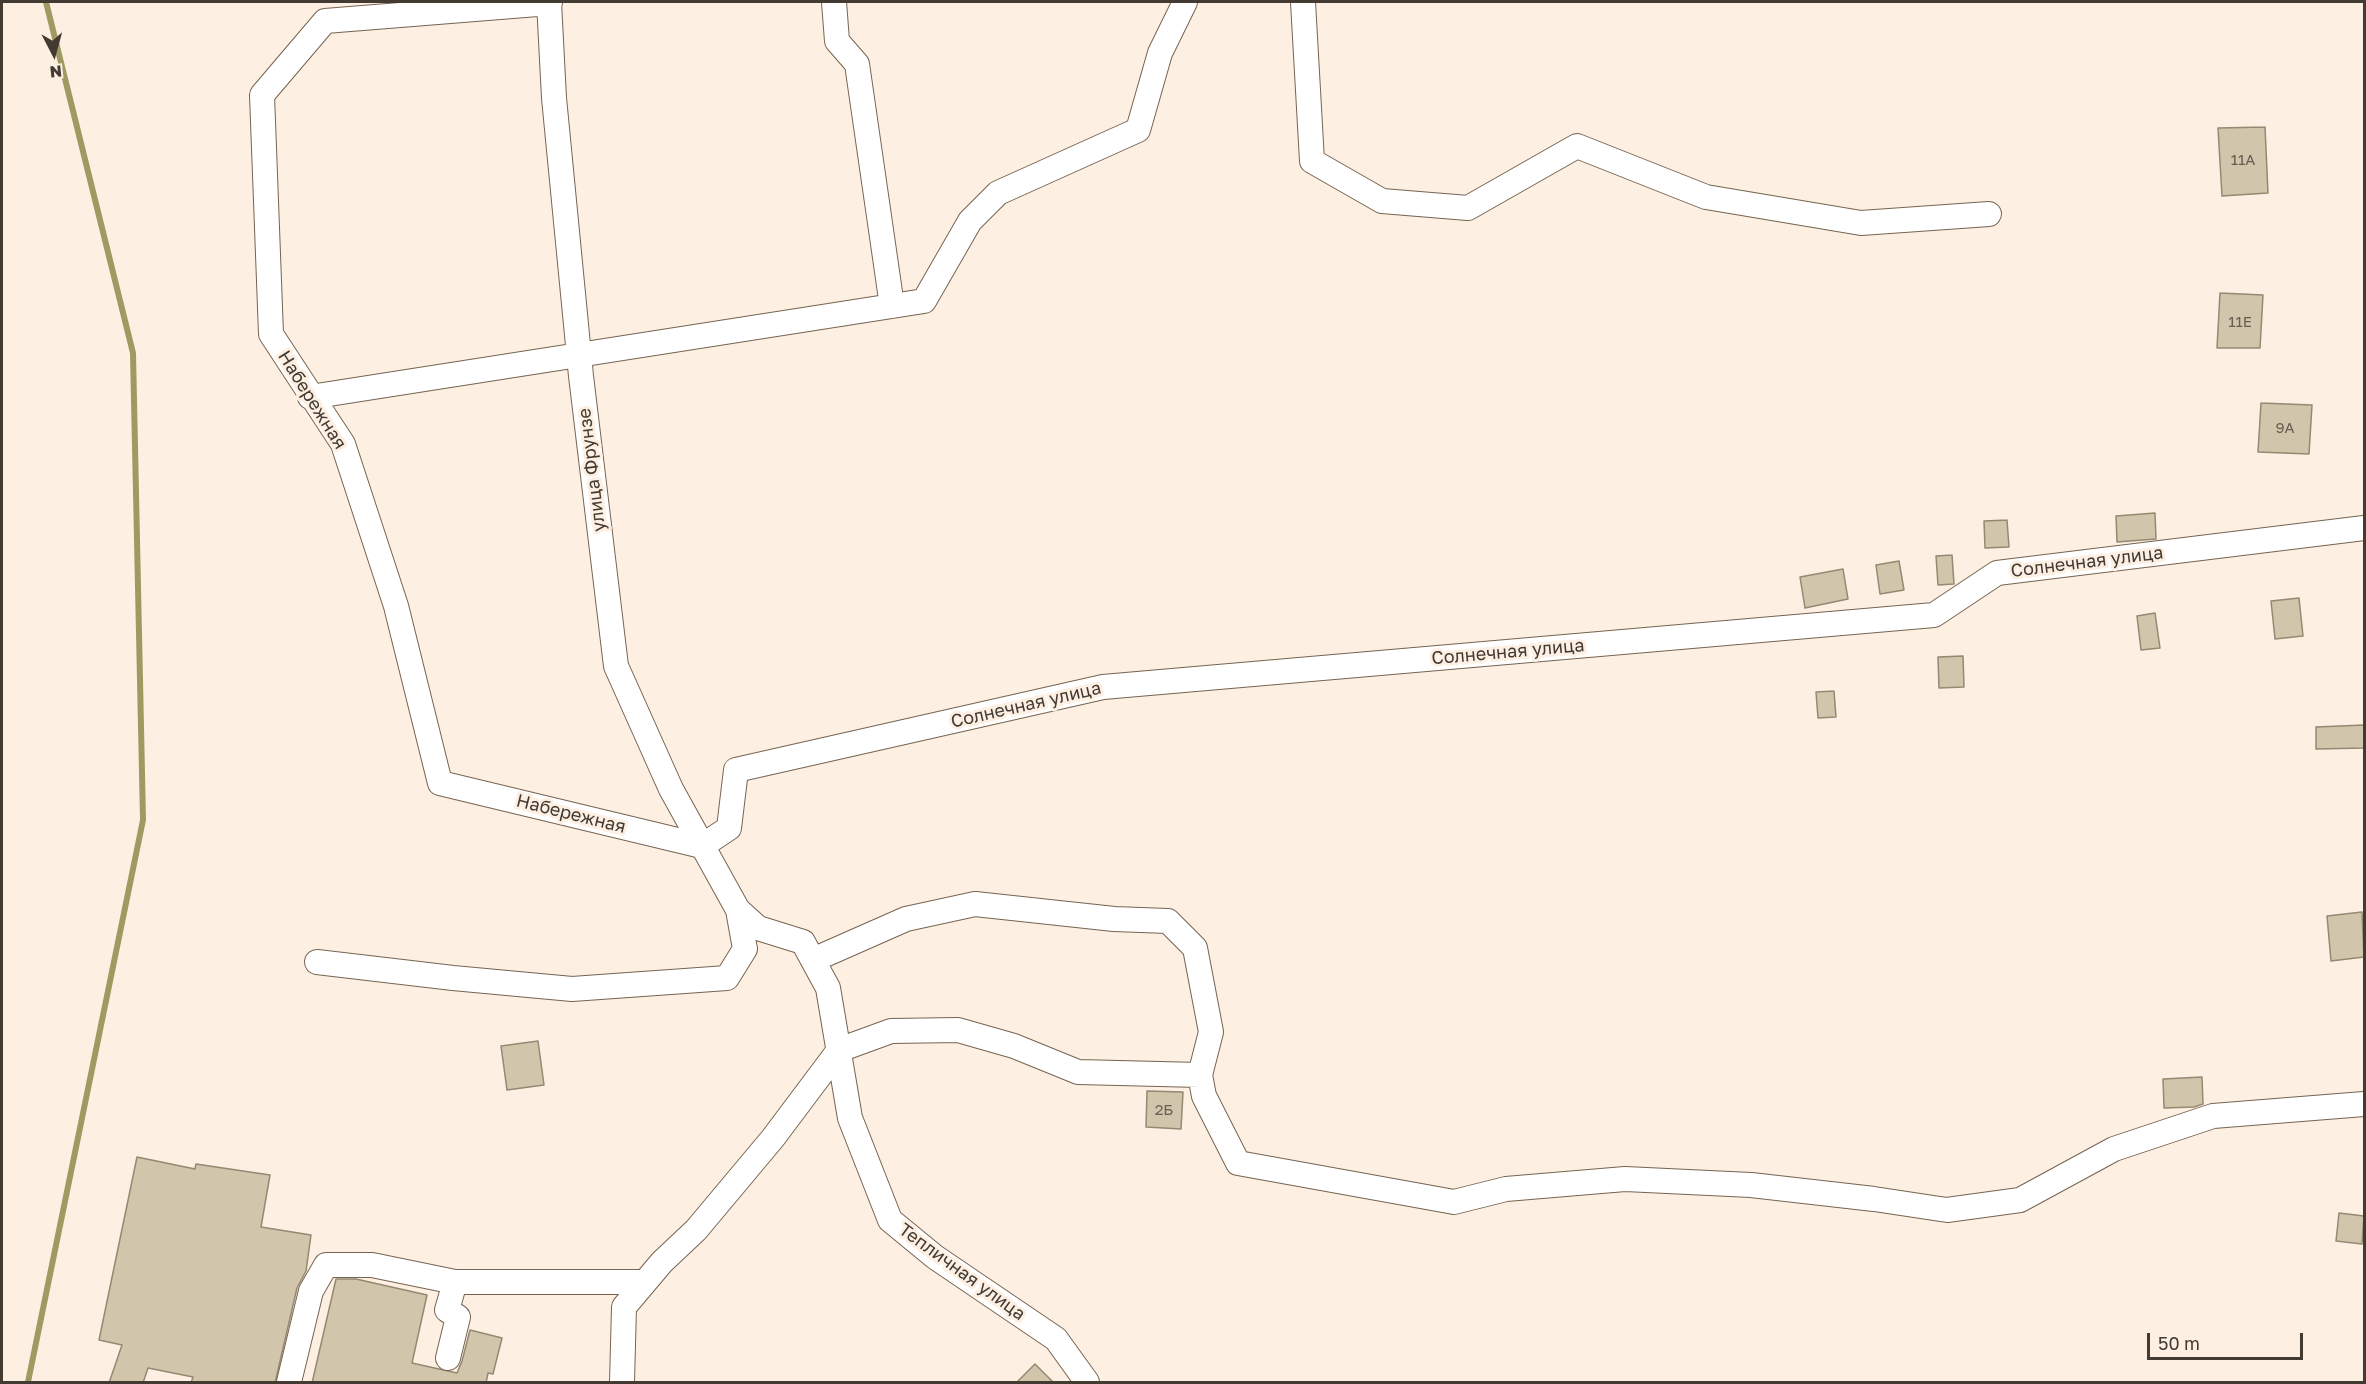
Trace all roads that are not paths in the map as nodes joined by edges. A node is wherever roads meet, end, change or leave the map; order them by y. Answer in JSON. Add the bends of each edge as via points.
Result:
{"nodes":[{"id":1,"x":550,"y":2,"type":"edge"},
{"id":2,"x":834,"y":2,"type":"edge"},
{"id":3,"x":1185,"y":2,"type":"edge"},
{"id":4,"x":1303,"y":2,"type":"edge"},
{"id":5,"x":1989,"y":214,"type":"dead end"},
{"id":6,"x":892,"y":306,"type":"junction"},
{"id":7,"x":579,"y":356,"type":"junction"},
{"id":8,"x":310,"y":397,"type":"junction"},
{"id":9,"x":2364,"y":528,"type":"edge"},
{"id":10,"x":702,"y":846,"type":"junction"},
{"id":11,"x":738,"y":910,"type":"junction"},
{"id":12,"x":813,"y":960,"type":"junction"},
{"id":13,"x":317,"y":962,"type":"dead end"},
{"id":14,"x":839,"y":1050,"type":"junction"},
{"id":15,"x":1200,"y":1075,"type":"junction"},
{"id":16,"x":2364,"y":1104,"type":"edge"},
{"id":17,"x":455,"y":1282,"type":"junction"},
{"id":18,"x":645,"y":1282,"type":"junction"},
{"id":19,"x":448,"y":1358,"type":"dead end"},
{"id":20,"x":289,"y":1383,"type":"edge"},
{"id":21,"x":622,"y":1383,"type":"edge"},
{"id":22,"x":1087,"y":1383,"type":"edge"}],
"edges":[{"from":1,"to":7,"type":"street","name":"улица Фрунзе","via":[[554,98]]},
{"from":1,"to":8,"type":"street","name":"Набережная","via":[[325,21],[262,95],[271,334]]},
{"from":2,"to":6,"type":"street","via":[[837,41],[857,64]]},
{"from":3,"to":6,"type":"street","via":[[1160,52],[1138,130],[998,193],[970,221],[924,301]]},
{"from":4,"to":5,"type":"street","via":[[1312,161],[1382,201],[1468,208],[1577,146],[1706,197],[1861,223]]},
{"from":6,"to":7,"type":"street"},
{"from":7,"to":8,"type":"street"},
{"from":7,"to":10,"type":"street","name":"улица Фрунзе","via":[[616,666],[671,789]]},
{"from":8,"to":10,"type":"street","name":"Набережная","via":[[344,444],[396,606],[440,783]]},
{"from":9,"to":10,"type":"street","name":"Солнечная улица","via":[[1996,573],[1934,615],[1103,687],[736,770],[729,828]]},
{"from":10,"to":11,"type":"street","name":"улица Фрунзе"},
{"from":11,"to":12,"type":"street","name":"Тепличная улица","via":[[758,927],[803,942]]},
{"from":11,"to":13,"type":"street","via":[[745,949],[727,978],[572,988]]},
{"from":12,"to":14,"type":"street","name":"Тепличная улица","via":[[828,988]]},
{"from":12,"to":15,"type":"street","via":[[906,918],[975,904],[1168,921],[1194,948],[1211,1032]]},
{"from":14,"to":15,"type":"street","via":[[891,1031],[958,1030],[1014,1046],[1078,1072]]},
{"from":14,"to":18,"type":"street","via":[[773,1138],[696,1230]]},
{"from":14,"to":22,"type":"street","name":"Тепличная улица","via":[[850,1118],[890,1220],[935,1257],[1056,1339]]},
{"from":15,"to":16,"type":"street","via":[[1204,1096],[1238,1163],[1454,1202],[1506,1189],[1625,1179],[1751,1185],[1947,1210],[2020,1200],[2114,1149],[2213,1116]]},
{"from":17,"to":18,"type":"street"},
{"from":17,"to":19,"type":"street","via":[[447,1310],[458,1317]]},
{"from":17,"to":20,"type":"street","via":[[372,1264],[326,1266],[311,1291]]},
{"from":18,"to":21,"type":"street","via":[[624,1307]]}]}
